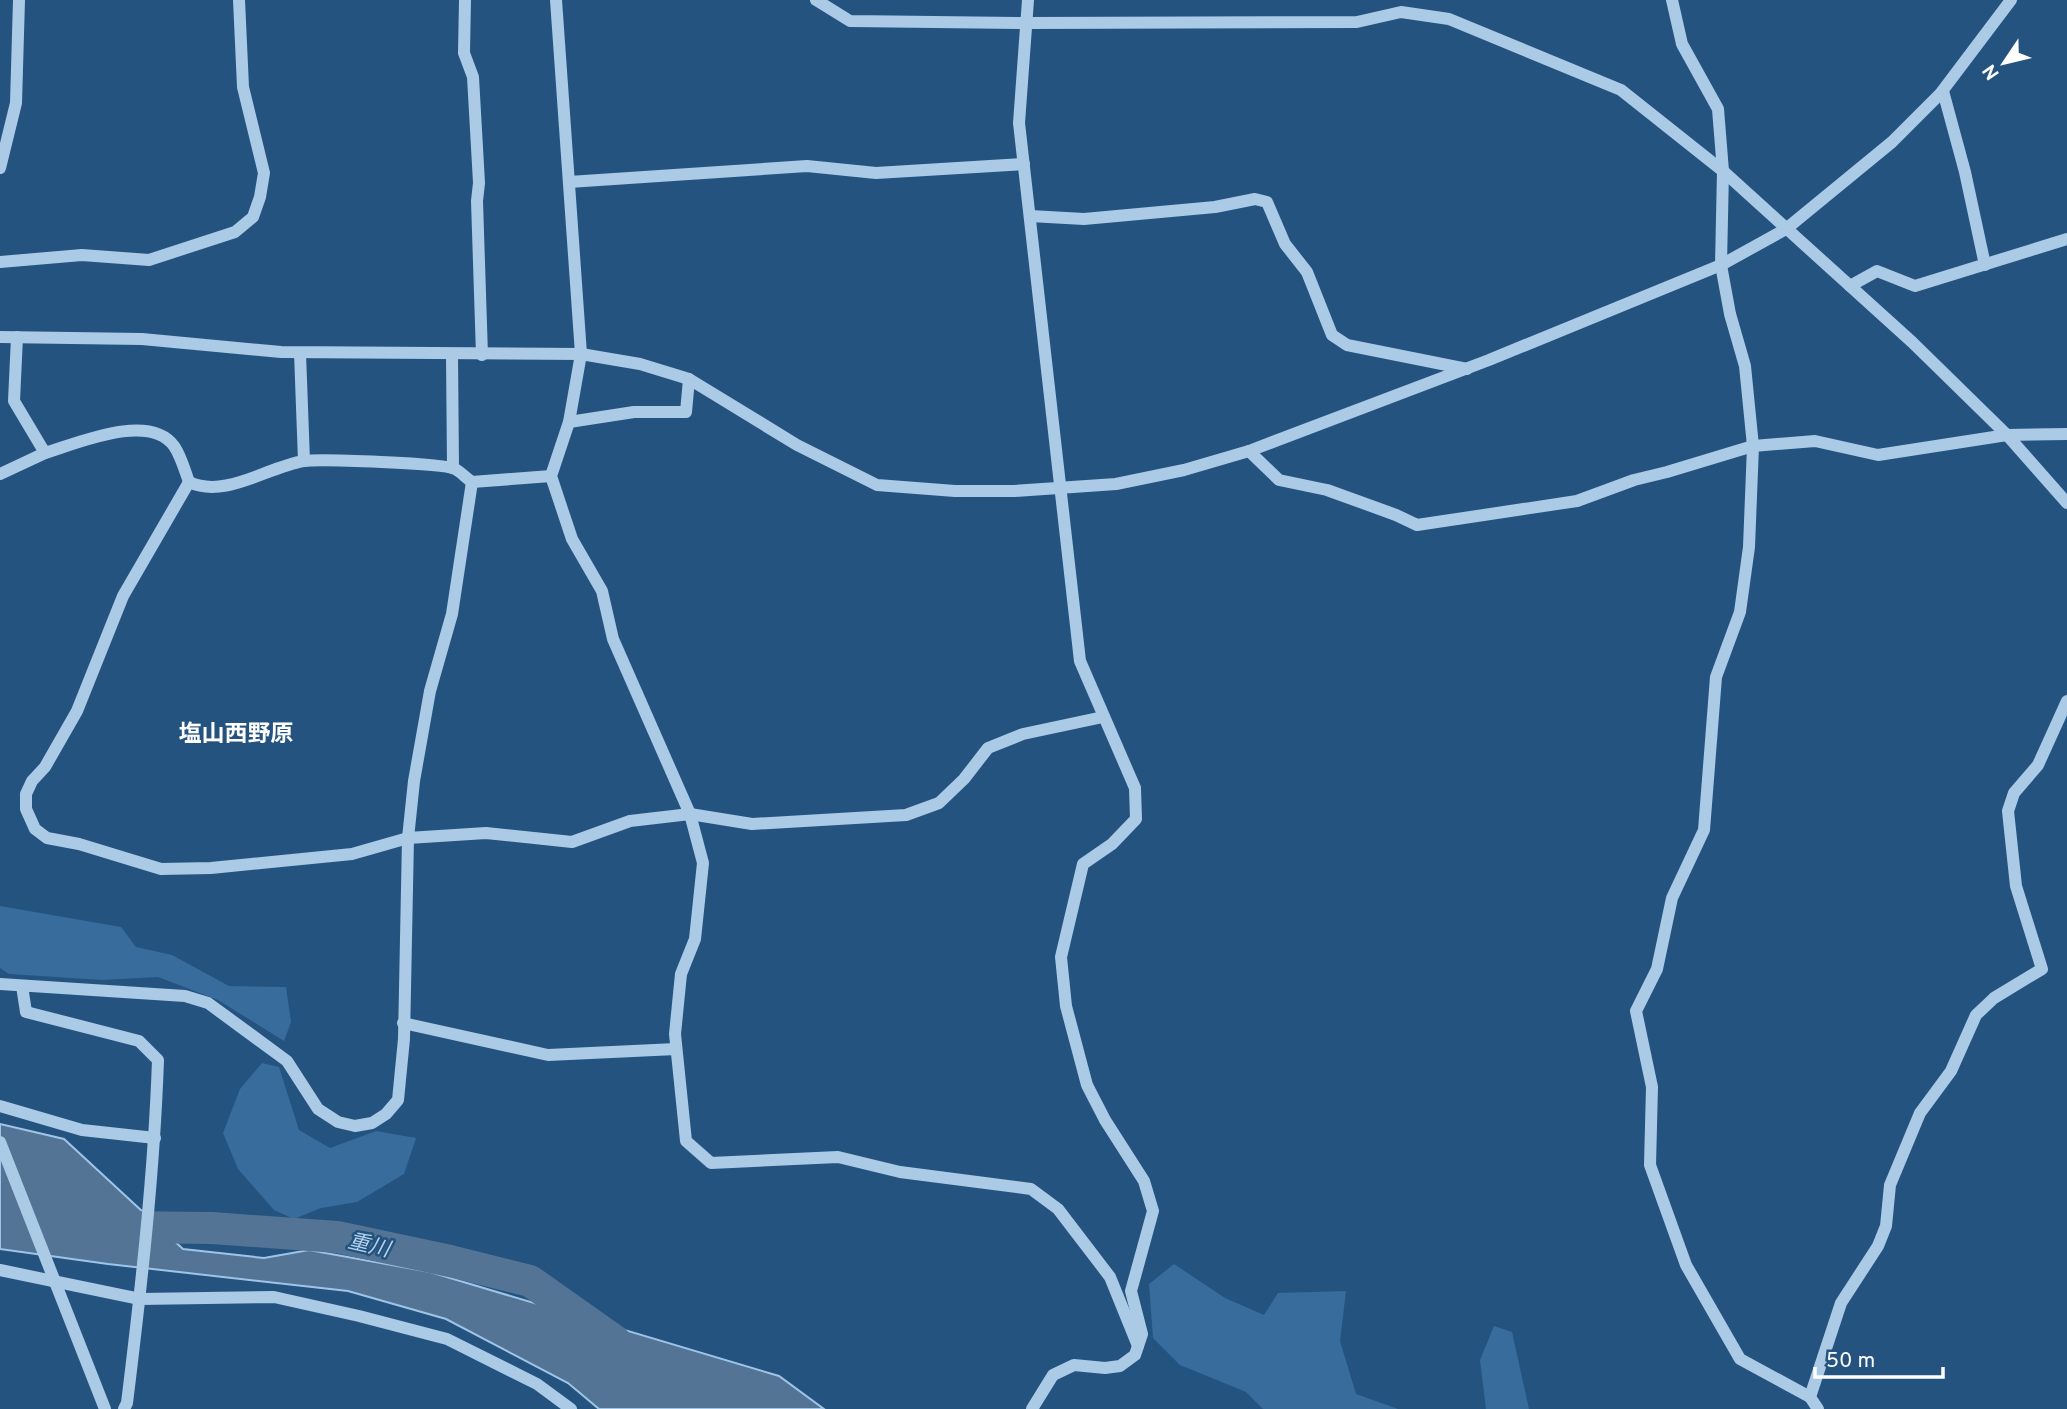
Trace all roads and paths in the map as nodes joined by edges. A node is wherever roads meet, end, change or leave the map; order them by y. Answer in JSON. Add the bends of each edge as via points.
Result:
{"nodes":[{"id":1,"x":19,"y":0,"type":"edge"},
{"id":2,"x":239,"y":0,"type":"edge"},
{"id":3,"x":465,"y":0,"type":"edge"},
{"id":4,"x":556,"y":0,"type":"edge"},
{"id":5,"x":816,"y":0,"type":"edge"},
{"id":6,"x":1028,"y":0,"type":"edge"},
{"id":7,"x":1672,"y":0,"type":"edge"},
{"id":8,"x":2011,"y":0,"type":"edge"},
{"id":9,"x":1026,"y":23,"type":"junction"},
{"id":10,"x":1942,"y":91,"type":"junction"},
{"id":11,"x":1024,"y":164,"type":"junction"},
{"id":12,"x":0,"y":168,"type":"edge"},
{"id":13,"x":1723,"y":171,"type":"junction"},
{"id":14,"x":569,"y":182,"type":"junction"},
{"id":15,"x":1030,"y":216,"type":"junction"},
{"id":16,"x":1786,"y":229,"type":"junction"},
{"id":17,"x":2067,"y":239,"type":"edge"},
{"id":18,"x":0,"y":262,"type":"edge"},
{"id":19,"x":1721,"y":265,"type":"junction"},
{"id":20,"x":1985,"y":265,"type":"junction"},
{"id":21,"x":1850,"y":286,"type":"junction"},
{"id":22,"x":0,"y":337,"type":"edge"},
{"id":23,"x":17,"y":337,"type":"junction"},
{"id":24,"x":300,"y":353,"type":"junction"},
{"id":25,"x":581,"y":354,"type":"junction"},
{"id":26,"x":452,"y":355,"type":"junction"},
{"id":27,"x":482,"y":355,"type":"junction"},
{"id":28,"x":1468,"y":369,"type":"junction"},
{"id":29,"x":689,"y":379,"type":"junction"},
{"id":30,"x":569,"y":422,"type":"junction"},
{"id":31,"x":2067,"y":434,"type":"edge"},
{"id":32,"x":2007,"y":435,"type":"junction"},
{"id":33,"x":1754,"y":446,"type":"junction"},
{"id":34,"x":1249,"y":451,"type":"junction"},
{"id":35,"x":45,"y":453,"type":"junction"},
{"id":36,"x":304,"y":461,"type":"junction"},
{"id":37,"x":453,"y":468,"type":"junction"},
{"id":38,"x":0,"y":474,"type":"edge"},
{"id":39,"x":551,"y":476,"type":"junction"},
{"id":40,"x":189,"y":482,"type":"junction"},
{"id":41,"x":472,"y":482,"type":"junction"},
{"id":42,"x":1059,"y":488,"type":"junction"},
{"id":43,"x":2067,"y":503,"type":"edge"},
{"id":44,"x":2067,"y":701,"type":"edge"},
{"id":45,"x":1103,"y":717,"type":"junction"},
{"id":46,"x":690,"y":814,"type":"junction"},
{"id":47,"x":408,"y":838,"type":"junction"},
{"id":48,"x":0,"y":984,"type":"edge"},
{"id":49,"x":22,"y":986,"type":"junction"},
{"id":50,"x":403,"y":1023,"type":"junction"},
{"id":51,"x":676,"y":1049,"type":"junction"},
{"id":52,"x":0,"y":1107,"type":"edge"},
{"id":53,"x":0,"y":1142,"type":"edge"},
{"id":54,"x":155,"y":1142,"type":"junction"},
{"id":55,"x":0,"y":1270,"type":"edge"},
{"id":56,"x":54,"y":1280,"type":"junction"},
{"id":57,"x":141,"y":1296,"type":"junction"},
{"id":58,"x":1138,"y":1346,"type":"junction"},
{"id":59,"x":1810,"y":1397,"type":"junction"},
{"id":60,"x":105,"y":1409,"type":"edge"},
{"id":61,"x":124,"y":1409,"type":"edge"},
{"id":62,"x":571,"y":1409,"type":"edge"},
{"id":63,"x":1032,"y":1409,"type":"edge"},
{"id":64,"x":1818,"y":1409,"type":"edge"}],
"edges":[{"from":1,"to":12,"type":"street","via":[[16,103]]},
{"from":2,"to":18,"type":"street","via":[[243,87],[264,173],[253,217],[235,232],[149,260],[82,256]]},
{"from":3,"to":27,"type":"street","via":[[464,53],[473,77],[479,183]]},
{"from":4,"to":14,"type":"street"},
{"from":5,"to":9,"type":"street","via":[[850,21]]},
{"from":6,"to":9,"type":"street"},
{"from":7,"to":13,"type":"street","via":[[1682,44],[1718,109]]},
{"from":8,"to":10,"type":"street"},
{"from":9,"to":11,"type":"street","via":[[1019,123]]},
{"from":9,"to":13,"type":"street","via":[[1357,22],[1401,12],[1449,19],[1621,90]]},
{"from":10,"to":16,"type":"street","via":[[1892,142]]},
{"from":10,"to":20,"type":"street"},
{"from":11,"to":14,"type":"street","via":[[876,173],[807,166]]},
{"from":11,"to":15,"type":"street"},
{"from":13,"to":16,"type":"street"},
{"from":13,"to":19,"type":"street"},
{"from":14,"to":25,"type":"street"},
{"from":15,"to":28,"type":"street","via":[[1084,219],[1255,199],[1267,202],[1286,244],[1307,272],[1332,334],[1347,345]]},
{"from":15,"to":42,"type":"street"},
{"from":16,"to":19,"type":"street"},
{"from":16,"to":21,"type":"street"},
{"from":17,"to":20,"type":"street"},
{"from":19,"to":28,"type":"street"},
{"from":19,"to":33,"type":"street","via":[[1745,366]]},
{"from":20,"to":21,"type":"street","via":[[1915,286],[1877,271]]},
{"from":21,"to":32,"type":"street"},
{"from":22,"to":23,"type":"street"},
{"from":23,"to":24,"type":"street","via":[[142,339]]},
{"from":23,"to":35,"type":"street","via":[[14,401]]},
{"from":24,"to":26,"type":"street"},
{"from":24,"to":36,"type":"street"},
{"from":25,"to":27,"type":"street"},
{"from":25,"to":29,"type":"street","via":[[640,364]]},
{"from":25,"to":30,"type":"street"},
{"from":26,"to":27,"type":"street"},
{"from":26,"to":37,"type":"street"},
{"from":28,"to":34,"type":"street"},
{"from":29,"to":30,"type":"street","via":[[686,412],[635,412]]},
{"from":29,"to":42,"type":"street","via":[[797,444],[877,485],[967,491]]},
{"from":30,"to":39,"type":"street"},
{"from":31,"to":32,"type":"street"},
{"from":32,"to":33,"type":"street","via":[[1878,454],[1815,441]]},
{"from":32,"to":43,"type":"street"},
{"from":33,"to":34,"type":"street","via":[[1577,501],[1417,525],[1326,490],[1279,480]]},
{"from":33,"to":59,"type":"street","via":[[1744,586],[1740,612],[1716,677],[1704,830],[1672,898],[1657,969],[1636,1011],[1652,1087],[1650,1165],[1685,1265],[1740,1359]]},
{"from":34,"to":42,"type":"street","via":[[1116,484]]},
{"from":35,"to":38,"type":"street"},
{"from":35,"to":40,"type":"street","via":[[113,432],[156,431],[174,446]]},
{"from":36,"to":37,"type":"street"},
{"from":36,"to":40,"type":"street","via":[[238,482],[202,488]]},
{"from":37,"to":41,"type":"street"},
{"from":39,"to":41,"type":"street"},
{"from":39,"to":46,"type":"street","via":[[572,539],[602,591],[613,639]]},
{"from":40,"to":47,"type":"street","via":[[123,596],[77,710],[26,794],[26,809],[35,829],[47,838],[161,869],[352,854]]},
{"from":41,"to":47,"type":"street","via":[[452,614],[430,691]]},
{"from":42,"to":45,"type":"street","via":[[1080,661]]},
{"from":44,"to":59,"type":"street","via":[[2038,765],[2014,793],[2008,811],[2016,886],[2042,969],[1994,998],[1976,1015],[1951,1071],[1920,1112],[1890,1185],[1886,1226],[1841,1303]]},
{"from":45,"to":46,"type":"street","via":[[1023,734],[988,748],[939,803],[906,815],[752,824]]},
{"from":45,"to":58,"type":"street","via":[[1135,788],[1136,819],[1112,844],[1083,864],[1061,957],[1066,1006],[1087,1085],[1144,1181],[1153,1211],[1130,1291],[1142,1334]]},
{"from":46,"to":47,"type":"street","via":[[630,821],[572,842],[486,833]]},
{"from":46,"to":51,"type":"street","via":[[703,863],[695,939],[681,974]]},
{"from":47,"to":50,"type":"street"},
{"from":48,"to":49,"type":"street"},
{"from":49,"to":50,"type":"street","via":[[185,996],[208,1003],[287,1061],[318,1109],[355,1126],[379,1119],[398,1100]]},
{"from":49,"to":54,"type":"street","via":[[26,1012],[139,1041],[158,1060]]},
{"from":50,"to":51,"type":"street","via":[[548,1055]]},
{"from":51,"to":58,"type":"street","via":[[686,1141],[711,1163],[838,1157],[900,1172],[1031,1189],[1058,1209],[1110,1278]]},
{"from":52,"to":54,"type":"street","via":[[82,1130]]},
{"from":53,"to":56,"type":"street"},
{"from":54,"to":57,"type":"street"},
{"from":55,"to":56,"type":"street"},
{"from":56,"to":57,"type":"street"},
{"from":56,"to":60,"type":"street"},
{"from":57,"to":61,"type":"street"},
{"from":57,"to":62,"type":"street","via":[[274,1297],[447,1339],[537,1384]]},
{"from":58,"to":63,"type":"street","via":[[1135,1355],[1120,1366],[1074,1365],[1053,1375]]},
{"from":59,"to":64,"type":"street"}]}
